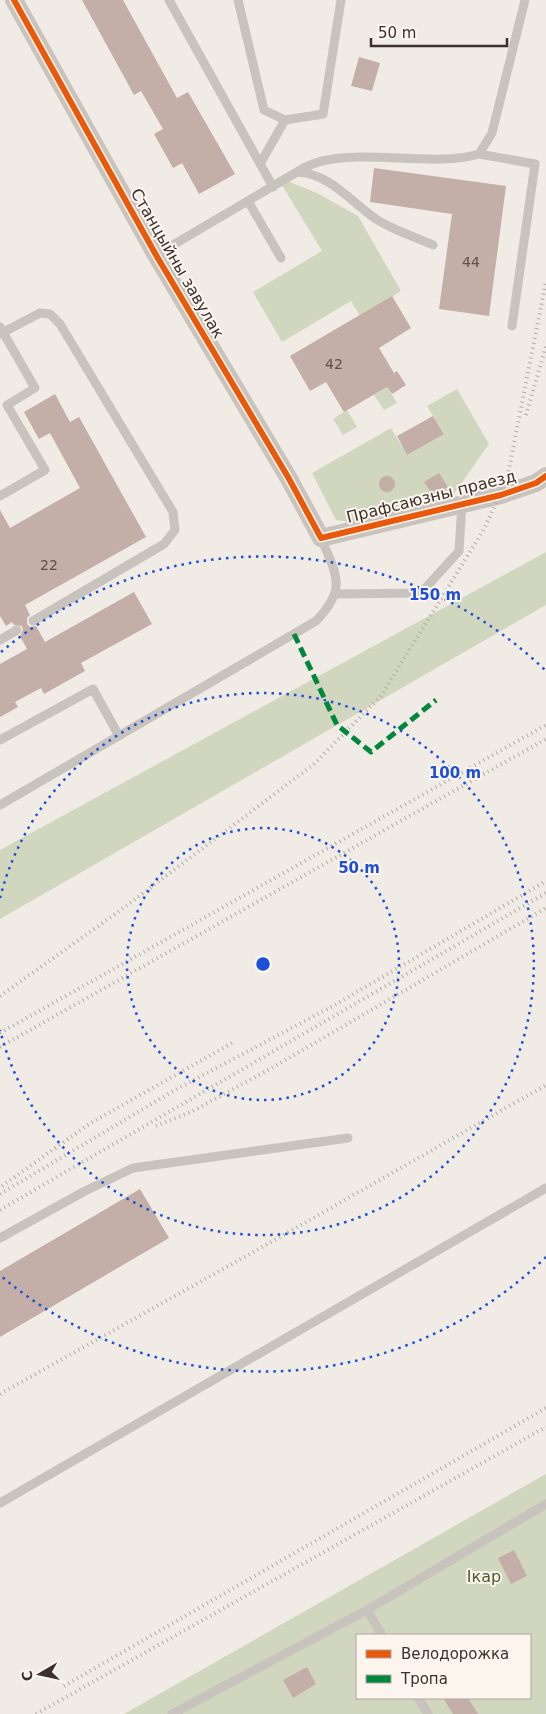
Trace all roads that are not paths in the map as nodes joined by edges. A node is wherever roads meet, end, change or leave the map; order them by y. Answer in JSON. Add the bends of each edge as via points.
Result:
{"nodes":[{"id":1,"x":14,"y":0,"type":"edge"},
{"id":2,"x":169,"y":0,"type":"edge"},
{"id":3,"x":238,"y":0,"type":"edge"},
{"id":4,"x":341,"y":0,"type":"edge"},
{"id":5,"x":525,"y":0,"type":"edge"},
{"id":6,"x":285,"y":120,"type":"junction"},
{"id":7,"x":479,"y":154,"type":"junction"},
{"id":8,"x":260,"y":164,"type":"junction"},
{"id":9,"x":296,"y":172,"type":"junction"},
{"id":10,"x":273,"y":187,"type":"junction"},
{"id":11,"x":248,"y":201,"type":"junction"},
{"id":12,"x":433,"y":245,"type":"dead end"},
{"id":13,"x":156,"y":255,"type":"junction"},
{"id":14,"x":281,"y":258,"type":"dead end"},
{"id":15,"x":512,"y":326,"type":"dead end"},
{"id":16,"x":1,"y":331,"type":"edge"},
{"id":17,"x":546,"y":476,"type":"edge"},
{"id":18,"x":0,"y":496,"type":"edge"},
{"id":19,"x":462,"y":504,"type":"junction"},
{"id":20,"x":321,"y":538,"type":"junction"},
{"id":21,"x":336,"y":594,"type":"junction"},
{"id":22,"x":33,"y":620,"type":"dead end"},
{"id":23,"x":17,"y":630,"type":"dead end"},
{"id":24,"x":0,"y":640,"type":"edge"},
{"id":25,"x":119,"y":736,"type":"junction"},
{"id":26,"x":0,"y":740,"type":"edge"},
{"id":27,"x":1,"y":803,"type":"edge"},
{"id":28,"x":348,"y":1138,"type":"dead end"},
{"id":29,"x":546,"y":1188,"type":"edge"},
{"id":30,"x":0,"y":1238,"type":"edge"},
{"id":31,"x":0,"y":1503,"type":"edge"},
{"id":32,"x":546,"y":1504,"type":"edge"},
{"id":33,"x":367,"y":1610,"type":"junction"},
{"id":34,"x":381,"y":1634,"type":"edge"},
{"id":35,"x":419,"y":1699,"type":"edge"},
{"id":36,"x":172,"y":1714,"type":"edge"},
{"id":37,"x":428,"y":1714,"type":"edge"}],
"edges":[{"from":1,"to":13,"type":"street","name":"Станцыйны завулак"},
{"from":2,"to":8,"type":"lane"},
{"from":3,"to":6,"type":"lane","via":[[264,110]]},
{"from":4,"to":6,"type":"lane","via":[[323,114]]},
{"from":5,"to":7,"type":"lane","via":[[492,132]]},
{"from":6,"to":8,"type":"lane"},
{"from":7,"to":9,"type":"lane","via":[[461,159],[329,159],[308,164]]},
{"from":7,"to":15,"type":"lane","via":[[535,164]]},
{"from":8,"to":10,"type":"lane"},
{"from":9,"to":10,"type":"lane"},
{"from":9,"to":12,"type":"lane","via":[[308,172],[341,189],[377,219]]},
{"from":10,"to":11,"type":"lane"},
{"from":11,"to":13,"type":"lane"},
{"from":11,"to":14,"type":"lane"},
{"from":13,"to":20,"type":"street","name":"Станцыйны завулак"},
{"from":16,"to":18,"type":"lane","via":[[35,388],[7,405],[45,470]]},
{"from":16,"to":22,"type":"lane","via":[[40,313],[50,314],[60,324],[173,512],[175,530],[164,544]]},
{"from":17,"to":19,"type":"street","name":"Прафсаюзны праезд","via":[[536,483]]},
{"from":19,"to":20,"type":"street","name":"Прафсаюзны праезд"},
{"from":19,"to":21,"type":"lane","via":[[459,551],[421,593]]},
{"from":20,"to":21,"type":"lane","via":[[335,571]]},
{"from":21,"to":25,"type":"lane","via":[[329,608],[316,621]]},
{"from":23,"to":24,"type":"lane"},
{"from":25,"to":26,"type":"lane","via":[[93,689]]},
{"from":25,"to":27,"type":"lane"},
{"from":28,"to":30,"type":"lane","via":[[133,1168]]},
{"from":29,"to":31,"type":"lane"},
{"from":32,"to":33,"type":"lane"},
{"from":33,"to":34,"type":"lane"},
{"from":33,"to":36,"type":"lane"},
{"from":35,"to":37,"type":"lane"}]}
